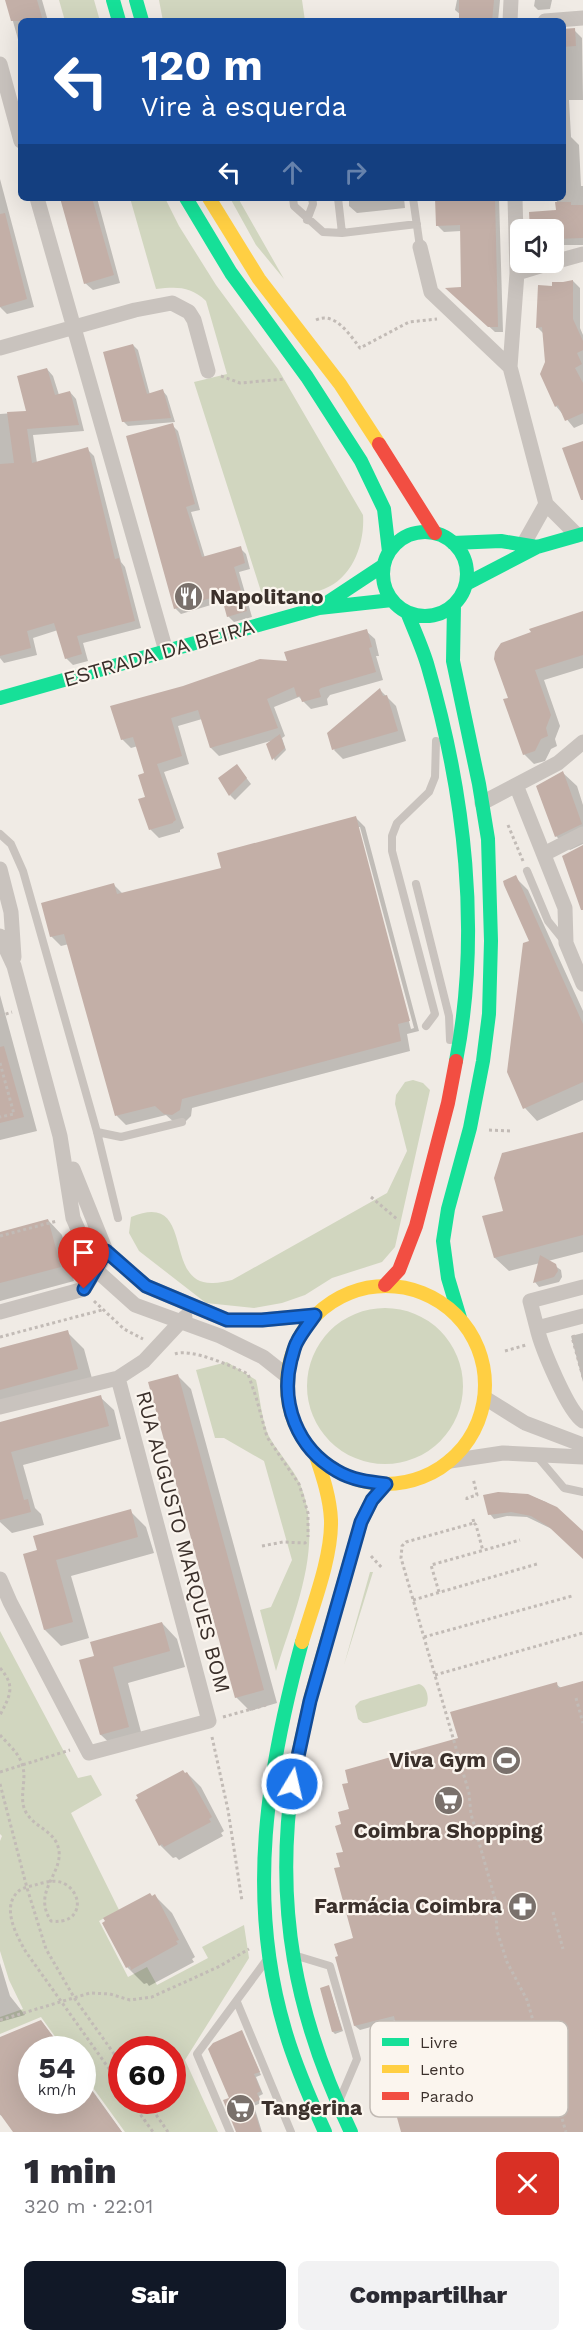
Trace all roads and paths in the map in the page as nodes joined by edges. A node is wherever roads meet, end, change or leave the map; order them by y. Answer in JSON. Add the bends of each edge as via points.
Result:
{"nodes":[{"id":1,"x":113,"y":0,"type":"edge"},
{"id":2,"x":136,"y":0,"type":"edge"},
{"id":3,"x":511,"y":0,"type":"edge"},
{"id":4,"x":117,"y":18,"type":"edge"},
{"id":5,"x":141,"y":18,"type":"edge"},
{"id":6,"x":510,"y":18,"type":"edge"},
{"id":7,"x":583,"y":18,"type":"edge"},
{"id":8,"x":566,"y":19,"type":"edge"},
{"id":9,"x":0,"y":64,"type":"edge"},
{"id":10,"x":18,"y":130,"type":"edge"},
{"id":11,"x":38,"y":201,"type":"edge"},
{"id":12,"x":188,"y":201,"type":"edge"},
{"id":13,"x":211,"y":201,"type":"edge"},
{"id":14,"x":293,"y":201,"type":"edge"},
{"id":15,"x":312,"y":201,"type":"edge"},
{"id":16,"x":338,"y":201,"type":"edge"},
{"id":17,"x":414,"y":201,"type":"edge"},
{"id":18,"x":514,"y":201,"type":"edge"},
{"id":19,"x":515,"y":219,"type":"edge"},
{"id":20,"x":307,"y":220,"type":"junction"},
{"id":21,"x":417,"y":224,"type":"junction"},
{"id":22,"x":342,"y":233,"type":"junction"},
{"id":23,"x":420,"y":247,"type":"joint"},
{"id":24,"x":583,"y":254,"type":"edge"},
{"id":25,"x":564,"y":259,"type":"edge"},
{"id":26,"x":517,"y":273,"type":"edge"},
{"id":27,"x":456,"y":316,"type":"junction"},
{"id":28,"x":309,"y":323,"type":"dead end"},
{"id":29,"x":74,"y":327,"type":"junction"},
{"id":30,"x":0,"y":348,"type":"edge"},
{"id":31,"x":510,"y":367,"type":"junction"},
{"id":32,"x":208,"y":370,"type":"joint"},
{"id":33,"x":289,"y":379,"type":"dead end"},
{"id":34,"x":546,"y":504,"type":"junction"},
{"id":35,"x":435,"y":533,"type":"junction"},
{"id":36,"x":580,"y":534,"type":"edge"},
{"id":37,"x":453,"y":543,"type":"junction"},
{"id":38,"x":530,"y":546,"type":"junction"},
{"id":39,"x":386,"y":558,"type":"junction"},
{"id":40,"x":466,"y":584,"type":"junction"},
{"id":41,"x":392,"y":600,"type":"junction"},
{"id":42,"x":454,"y":604,"type":"junction"},
{"id":43,"x":319,"y":608,"type":"junction"},
{"id":44,"x":407,"y":612,"type":"junction"},
{"id":45,"x":166,"y":651,"type":"junction"},
{"id":46,"x":0,"y":698,"type":"edge"},
{"id":47,"x":437,"y":698,"type":"junction"},
{"id":48,"x":583,"y":742,"type":"edge"},
{"id":49,"x":516,"y":785,"type":"junction"},
{"id":50,"x":482,"y":803,"type":"junction"},
{"id":51,"x":0,"y":834,"type":"edge"},
{"id":52,"x":583,"y":834,"type":"edge"},
{"id":53,"x":516,"y":844,"type":"dead end"},
{"id":54,"x":544,"y":854,"type":"junction"},
{"id":55,"x":0,"y":869,"type":"edge"},
{"id":56,"x":527,"y":871,"type":"joint"},
{"id":57,"x":416,"y":884,"type":"dead end"},
{"id":58,"x":0,"y":936,"type":"edge"},
{"id":59,"x":566,"y":943,"type":"junction"},
{"id":60,"x":14,"y":966,"type":"junction"},
{"id":61,"x":583,"y":984,"type":"edge"},
{"id":62,"x":426,"y":1026,"type":"dead end"},
{"id":63,"x":0,"y":1063,"type":"edge"},
{"id":64,"x":453,"y":1076,"type":"junction"},
{"id":65,"x":0,"y":1117,"type":"edge"},
{"id":66,"x":182,"y":1122,"type":"dead end"},
{"id":67,"x":97,"y":1132,"type":"junction"},
{"id":68,"x":60,"y":1137,"type":"junction"},
{"id":69,"x":371,"y":1197,"type":"dead end"},
{"id":70,"x":118,"y":1218,"type":"dead end"},
{"id":71,"x":49,"y":1223,"type":"dead end"},
{"id":72,"x":404,"y":1224,"type":"dead end"},
{"id":73,"x":0,"y":1236,"type":"edge"},
{"id":74,"x":106,"y":1251,"type":"junction"},
{"id":75,"x":96,"y":1270,"type":"junction"},
{"id":76,"x":385,"y":1285,"type":"junction"},
{"id":77,"x":583,"y":1287,"type":"edge"},
{"id":78,"x":195,"y":1308,"type":"junction"},
{"id":79,"x":0,"y":1312,"type":"edge"},
{"id":80,"x":315,"y":1315,"type":"junction"},
{"id":81,"x":583,"y":1316,"type":"edge"},
{"id":82,"x":460,"y":1318,"type":"junction"},
{"id":83,"x":178,"y":1322,"type":"junction"},
{"id":84,"x":537,"y":1328,"type":"junction"},
{"id":85,"x":583,"y":1334,"type":"edge"},
{"id":86,"x":0,"y":1337,"type":"edge"},
{"id":87,"x":531,"y":1344,"type":"dead end"},
{"id":88,"x":156,"y":1347,"type":"junction"},
{"id":89,"x":505,"y":1351,"type":"dead end"},
{"id":90,"x":287,"y":1376,"type":"junction"},
{"id":91,"x":583,"y":1377,"type":"edge"},
{"id":92,"x":118,"y":1378,"type":"junction"},
{"id":93,"x":485,"y":1398,"type":"junction"},
{"id":94,"x":0,"y":1407,"type":"edge"},
{"id":95,"x":583,"y":1421,"type":"edge"},
{"id":96,"x":583,"y":1445,"type":"edge"},
{"id":97,"x":536,"y":1454,"type":"junction"},
{"id":98,"x":316,"y":1456,"type":"junction"},
{"id":99,"x":583,"y":1457,"type":"edge"},
{"id":100,"x":450,"y":1461,"type":"junction"},
{"id":101,"x":473,"y":1478,"type":"dead end"},
{"id":102,"x":386,"y":1484,"type":"junction"},
{"id":103,"x":583,"y":1492,"type":"edge"},
{"id":104,"x":467,"y":1500,"type":"dead end"},
{"id":105,"x":308,"y":1540,"type":"junction"},
{"id":106,"x":520,"y":1540,"type":"dead end"},
{"id":107,"x":262,"y":1546,"type":"dead end"},
{"id":108,"x":307,"y":1550,"type":"dead end"},
{"id":109,"x":483,"y":1551,"type":"junction"},
{"id":110,"x":370,"y":1555,"type":"dead end"},
{"id":111,"x":537,"y":1564,"type":"dead end"},
{"id":112,"x":383,"y":1569,"type":"dead end"},
{"id":113,"x":0,"y":1580,"type":"edge"},
{"id":114,"x":439,"y":1592,"type":"junction"},
{"id":115,"x":572,"y":1596,"type":"dead end"},
{"id":116,"x":413,"y":1600,"type":"junction"},
{"id":117,"x":583,"y":1633,"type":"edge"},
{"id":118,"x":424,"y":1637,"type":"junction"},
{"id":119,"x":0,"y":1668,"type":"edge"},
{"id":120,"x":435,"y":1675,"type":"junction"},
{"id":121,"x":576,"y":1698,"type":"dead end"},
{"id":122,"x":273,"y":1703,"type":"dead end"},
{"id":123,"x":0,"y":1715,"type":"edge"},
{"id":124,"x":209,"y":1721,"type":"junction"},
{"id":125,"x":583,"y":1723,"type":"edge"},
{"id":126,"x":0,"y":1735,"type":"edge"},
{"id":127,"x":85,"y":1745,"type":"junction"},
{"id":128,"x":22,"y":1764,"type":"junction"},
{"id":129,"x":0,"y":1772,"type":"edge"},
{"id":130,"x":0,"y":1784,"type":"edge"},
{"id":131,"x":50,"y":1881,"type":"junction"},
{"id":132,"x":27,"y":1888,"type":"junction"},
{"id":133,"x":242,"y":1903,"type":"dead end"},
{"id":134,"x":553,"y":1912,"type":"dead end"},
{"id":135,"x":249,"y":1949,"type":"dead end"},
{"id":136,"x":563,"y":1949,"type":"dead end"},
{"id":137,"x":291,"y":1954,"type":"junction"},
{"id":138,"x":268,"y":1959,"type":"junction"},
{"id":139,"x":75,"y":1999,"type":"junction"},
{"id":140,"x":62,"y":2002,"type":"junction"},
{"id":141,"x":237,"y":2002,"type":"junction"},
{"id":142,"x":0,"y":2020,"type":"edge"},
{"id":143,"x":533,"y":2021,"type":"edge"},
{"id":144,"x":108,"y":2045,"type":"edge"},
{"id":145,"x":108,"y":2067,"type":"edge"},
{"id":146,"x":337,"y":2106,"type":"junction"},
{"id":147,"x":140,"y":2114,"type":"edge"},
{"id":148,"x":156,"y":2114,"type":"edge"},
{"id":149,"x":562,"y":2117,"type":"edge"},
{"id":150,"x":153,"y":2132,"type":"edge"},
{"id":151,"x":168,"y":2132,"type":"edge"},
{"id":152,"x":230,"y":2132,"type":"edge"},
{"id":153,"x":291,"y":2132,"type":"edge"},
{"id":154,"x":325,"y":2132,"type":"edge"},
{"id":155,"x":351,"y":2132,"type":"edge"},
{"id":156,"x":566,"y":2132,"type":"edge"}],
"edges":[{"from":1,"to":4,"type":"main road"},
{"from":2,"to":5,"type":"main road"},
{"from":3,"to":6,"type":"street"},
{"from":7,"to":8,"type":"street"},
{"from":9,"to":10,"type":"street"},
{"from":11,"to":29,"type":"street"},
{"from":12,"to":39,"type":"main road","via":[[231,273],[307,377],[361,462],[384,509]]},
{"from":13,"to":35,"type":"main road","via":[[259,279],[340,384]]},
{"from":14,"to":20,"type":"lane"},
{"from":15,"to":20,"type":"lane"},
{"from":16,"to":22,"type":"lane"},
{"from":17,"to":21,"type":"lane"},
{"from":18,"to":19,"type":"street"},
{"from":20,"to":22,"type":"lane","via":[[323,232]]},
{"from":21,"to":22,"type":"lane"},
{"from":21,"to":23,"type":"lane"},
{"from":23,"to":27,"type":"street","via":[[431,292]]},
{"from":24,"to":25,"type":"street"},
{"from":26,"to":31,"type":"street"},
{"from":27,"to":28,"type":"path","via":[[409,322],[360,348],[331,318],[321,317]]},
{"from":27,"to":31,"type":"street"},
{"from":29,"to":30,"type":"street"},
{"from":29,"to":32,"type":"street","via":[[172,303],[189,312],[194,320]]},
{"from":29,"to":45,"type":"street"},
{"from":31,"to":34,"type":"street"},
{"from":32,"to":33,"type":"path","via":[[240,383]]},
{"from":34,"to":36,"type":"street"},
{"from":34,"to":38,"type":"street"},
{"from":35,"to":37,"type":"main road"},
{"from":35,"to":39,"type":"main road","name":"ESTRADA DA BEIRA","via":[[409,535]]},
{"from":36,"to":38,"type":"main road"},
{"from":37,"to":38,"type":"main road","via":[[501,541]]},
{"from":37,"to":40,"type":"main road","via":[[465,562]]},
{"from":38,"to":40,"type":"main road"},
{"from":39,"to":41,"type":"main road","via":[[383,577]]},
{"from":39,"to":43,"type":"main road","name":"ESTRADA DA BEIRA"},
{"from":40,"to":42,"type":"main road"},
{"from":41,"to":43,"type":"main road","name":"ESTRADA DA BEIRA"},
{"from":41,"to":44,"type":"main road"},
{"from":42,"to":44,"type":"main road","via":[[432,616]]},
{"from":42,"to":50,"type":"main road","via":[[453,661]]},
{"from":43,"to":45,"type":"main road","name":"ESTRADA DA BEIRA"},
{"from":44,"to":47,"type":"main road"},
{"from":45,"to":46,"type":"main road","name":"ESTRADA DA BEIRA"},
{"from":47,"to":62,"type":"lane","via":[[435,777],[429,792],[397,823],[392,844],[398,881],[435,1014]]},
{"from":47,"to":64,"type":"main road","via":[[456,791],[466,869],[467,977]]},
{"from":48,"to":49,"type":"street","via":[[558,763]]},
{"from":49,"to":50,"type":"street"},
{"from":49,"to":54,"type":"street"},
{"from":50,"to":82,"type":"main road","via":[[491,908],[489,1014],[472,1117],[443,1241],[448,1278]]},
{"from":51,"to":67,"type":"lane","via":[[11,844],[23,871]]},
{"from":52,"to":54,"type":"street"},
{"from":53,"to":56,"type":"path"},
{"from":54,"to":59,"type":"street","via":[[565,908]]},
{"from":55,"to":60,"type":"street","via":[[11,912]]},
{"from":56,"to":59,"type":"lane","via":[[548,921]]},
{"from":57,"to":64,"type":"lane","via":[[449,1016]]},
{"from":58,"to":60,"type":"street"},
{"from":59,"to":61,"type":"street"},
{"from":60,"to":68,"type":"street"},
{"from":63,"to":65,"type":"path","via":[[14,1114]]},
{"from":64,"to":76,"type":"main road","via":[[416,1226],[399,1270]]},
{"from":66,"to":67,"type":"lane","via":[[121,1137]]},
{"from":67,"to":70,"type":"lane"},
{"from":68,"to":74,"type":"street"},
{"from":68,"to":75,"type":"street","via":[[74,1218]]},
{"from":69,"to":72,"type":"path"},
{"from":71,"to":73,"type":"path"},
{"from":74,"to":75,"type":"street"},
{"from":74,"to":78,"type":"street","via":[[146,1286]]},
{"from":75,"to":79,"type":"street","via":[[84,1289]]},
{"from":75,"to":83,"type":"street","via":[[135,1305]]},
{"from":76,"to":80,"type":"main road","via":[[347,1293]]},
{"from":76,"to":82,"type":"main road","via":[[426,1293]]},
{"from":77,"to":84,"type":"street","via":[[530,1301]]},
{"from":78,"to":80,"type":"street","via":[[227,1320],[242,1321]]},
{"from":78,"to":83,"type":"street"},
{"from":80,"to":90,"type":"main road","via":[[296,1343]]},
{"from":81,"to":84,"type":"street"},
{"from":82,"to":93,"type":"main road","via":[[481,1356]]},
{"from":83,"to":88,"type":"street"},
{"from":83,"to":90,"type":"street","via":[[220,1336],[263,1357]]},
{"from":84,"to":95,"type":"street","via":[[573,1411]]},
{"from":85,"to":91,"type":"path","via":[[572,1337]]},
{"from":86,"to":88,"type":"path","via":[[102,1310],[124,1329]]},
{"from":87,"to":89,"type":"path"},
{"from":88,"to":92,"type":"street","via":[[144,1361]]},
{"from":88,"to":105,"type":"path","via":[[167,1354],[184,1352],[248,1374],[267,1437],[298,1484],[308,1513]]},
{"from":90,"to":98,"type":"main road","via":[[292,1419]]},
{"from":92,"to":94,"type":"street"},
{"from":92,"to":124,"type":"street","name":"RUA AUGUSTO MARQUES BOM"},
{"from":93,"to":96,"type":"street","via":[[525,1423]]},
{"from":93,"to":100,"type":"main road","via":[[473,1433]]},
{"from":97,"to":99,"type":"street"},
{"from":97,"to":100,"type":"street","via":[[503,1452]]},
{"from":97,"to":103,"type":"lane","via":[[564,1488]]},
{"from":98,"to":102,"type":"main road","via":[[361,1481]]},
{"from":98,"to":138,"type":"main road","via":[[331,1509],[331,1527],[284,1711],[265,1811],[263,1870]]},
{"from":100,"to":102,"type":"main road","via":[[409,1482]]},
{"from":101,"to":104,"type":"path","via":[[477,1495]]},
{"from":102,"to":137,"type":"main road","via":[[361,1522],[297,1755],[285,1855]]},
{"from":105,"to":107,"type":"path"},
{"from":105,"to":108,"type":"path"},
{"from":106,"to":109,"type":"path"},
{"from":109,"to":114,"type":"path","via":[[431,1566]]},
{"from":109,"to":116,"type":"path","via":[[473,1521],[406,1542],[401,1564]]},
{"from":110,"to":112,"type":"path"},
{"from":111,"to":114,"type":"path"},
{"from":113,"to":127,"type":"street"},
{"from":114,"to":116,"type":"path"},
{"from":115,"to":118,"type":"path"},
{"from":116,"to":118,"type":"path"},
{"from":117,"to":120,"type":"path"},
{"from":118,"to":120,"type":"path"},
{"from":119,"to":123,"type":"path","via":[[10,1684],[10,1695]]},
{"from":120,"to":143,"type":"path","via":[[495,1899],[497,1931]]},
{"from":121,"to":125,"type":"path"},
{"from":122,"to":124,"type":"path"},
{"from":124,"to":127,"type":"street","name":"RUA AUGUSTO MARQUES BOM","via":[[89,1753]]},
{"from":124,"to":133,"type":"path"},
{"from":126,"to":128,"type":"path"},
{"from":127,"to":128,"type":"path"},
{"from":128,"to":129,"type":"path"},
{"from":128,"to":131,"type":"path","via":[[22,1800],[27,1815],[57,1841],[60,1854]]},
{"from":130,"to":132,"type":"path"},
{"from":131,"to":131,"type":"path","via":[[63,1883],[75,1894],[76,1913],[70,1920],[51,1921],[47,1914],[44,1905]]},
{"from":131,"to":132,"type":"path"},
{"from":132,"to":139,"type":"path","via":[[46,1949]]},
{"from":132,"to":140,"type":"path","via":[[20,1889],[12,1898],[9,1918],[14,1933]]},
{"from":134,"to":136,"type":"path"},
{"from":135,"to":139,"type":"path","via":[[152,1997],[130,2000],[90,1993]]},
{"from":137,"to":146,"type":"main road","via":[[305,2020]]},
{"from":137,"to":146,"type":"lane","via":[[330,1966],[347,2022],[357,2059]]},
{"from":138,"to":141,"type":"lane"},
{"from":138,"to":154,"type":"main road","via":[[285,2035]]},
{"from":139,"to":140,"type":"path"},
{"from":139,"to":144,"type":"path"},
{"from":140,"to":142,"type":"path"},
{"from":140,"to":145,"type":"path"},
{"from":141,"to":152,"type":"lane","via":[[197,2054]]},
{"from":141,"to":153,"type":"lane"},
{"from":146,"to":155,"type":"main road"},
{"from":147,"to":150,"type":"path"},
{"from":148,"to":151,"type":"path"},
{"from":149,"to":156,"type":"path"}]}
